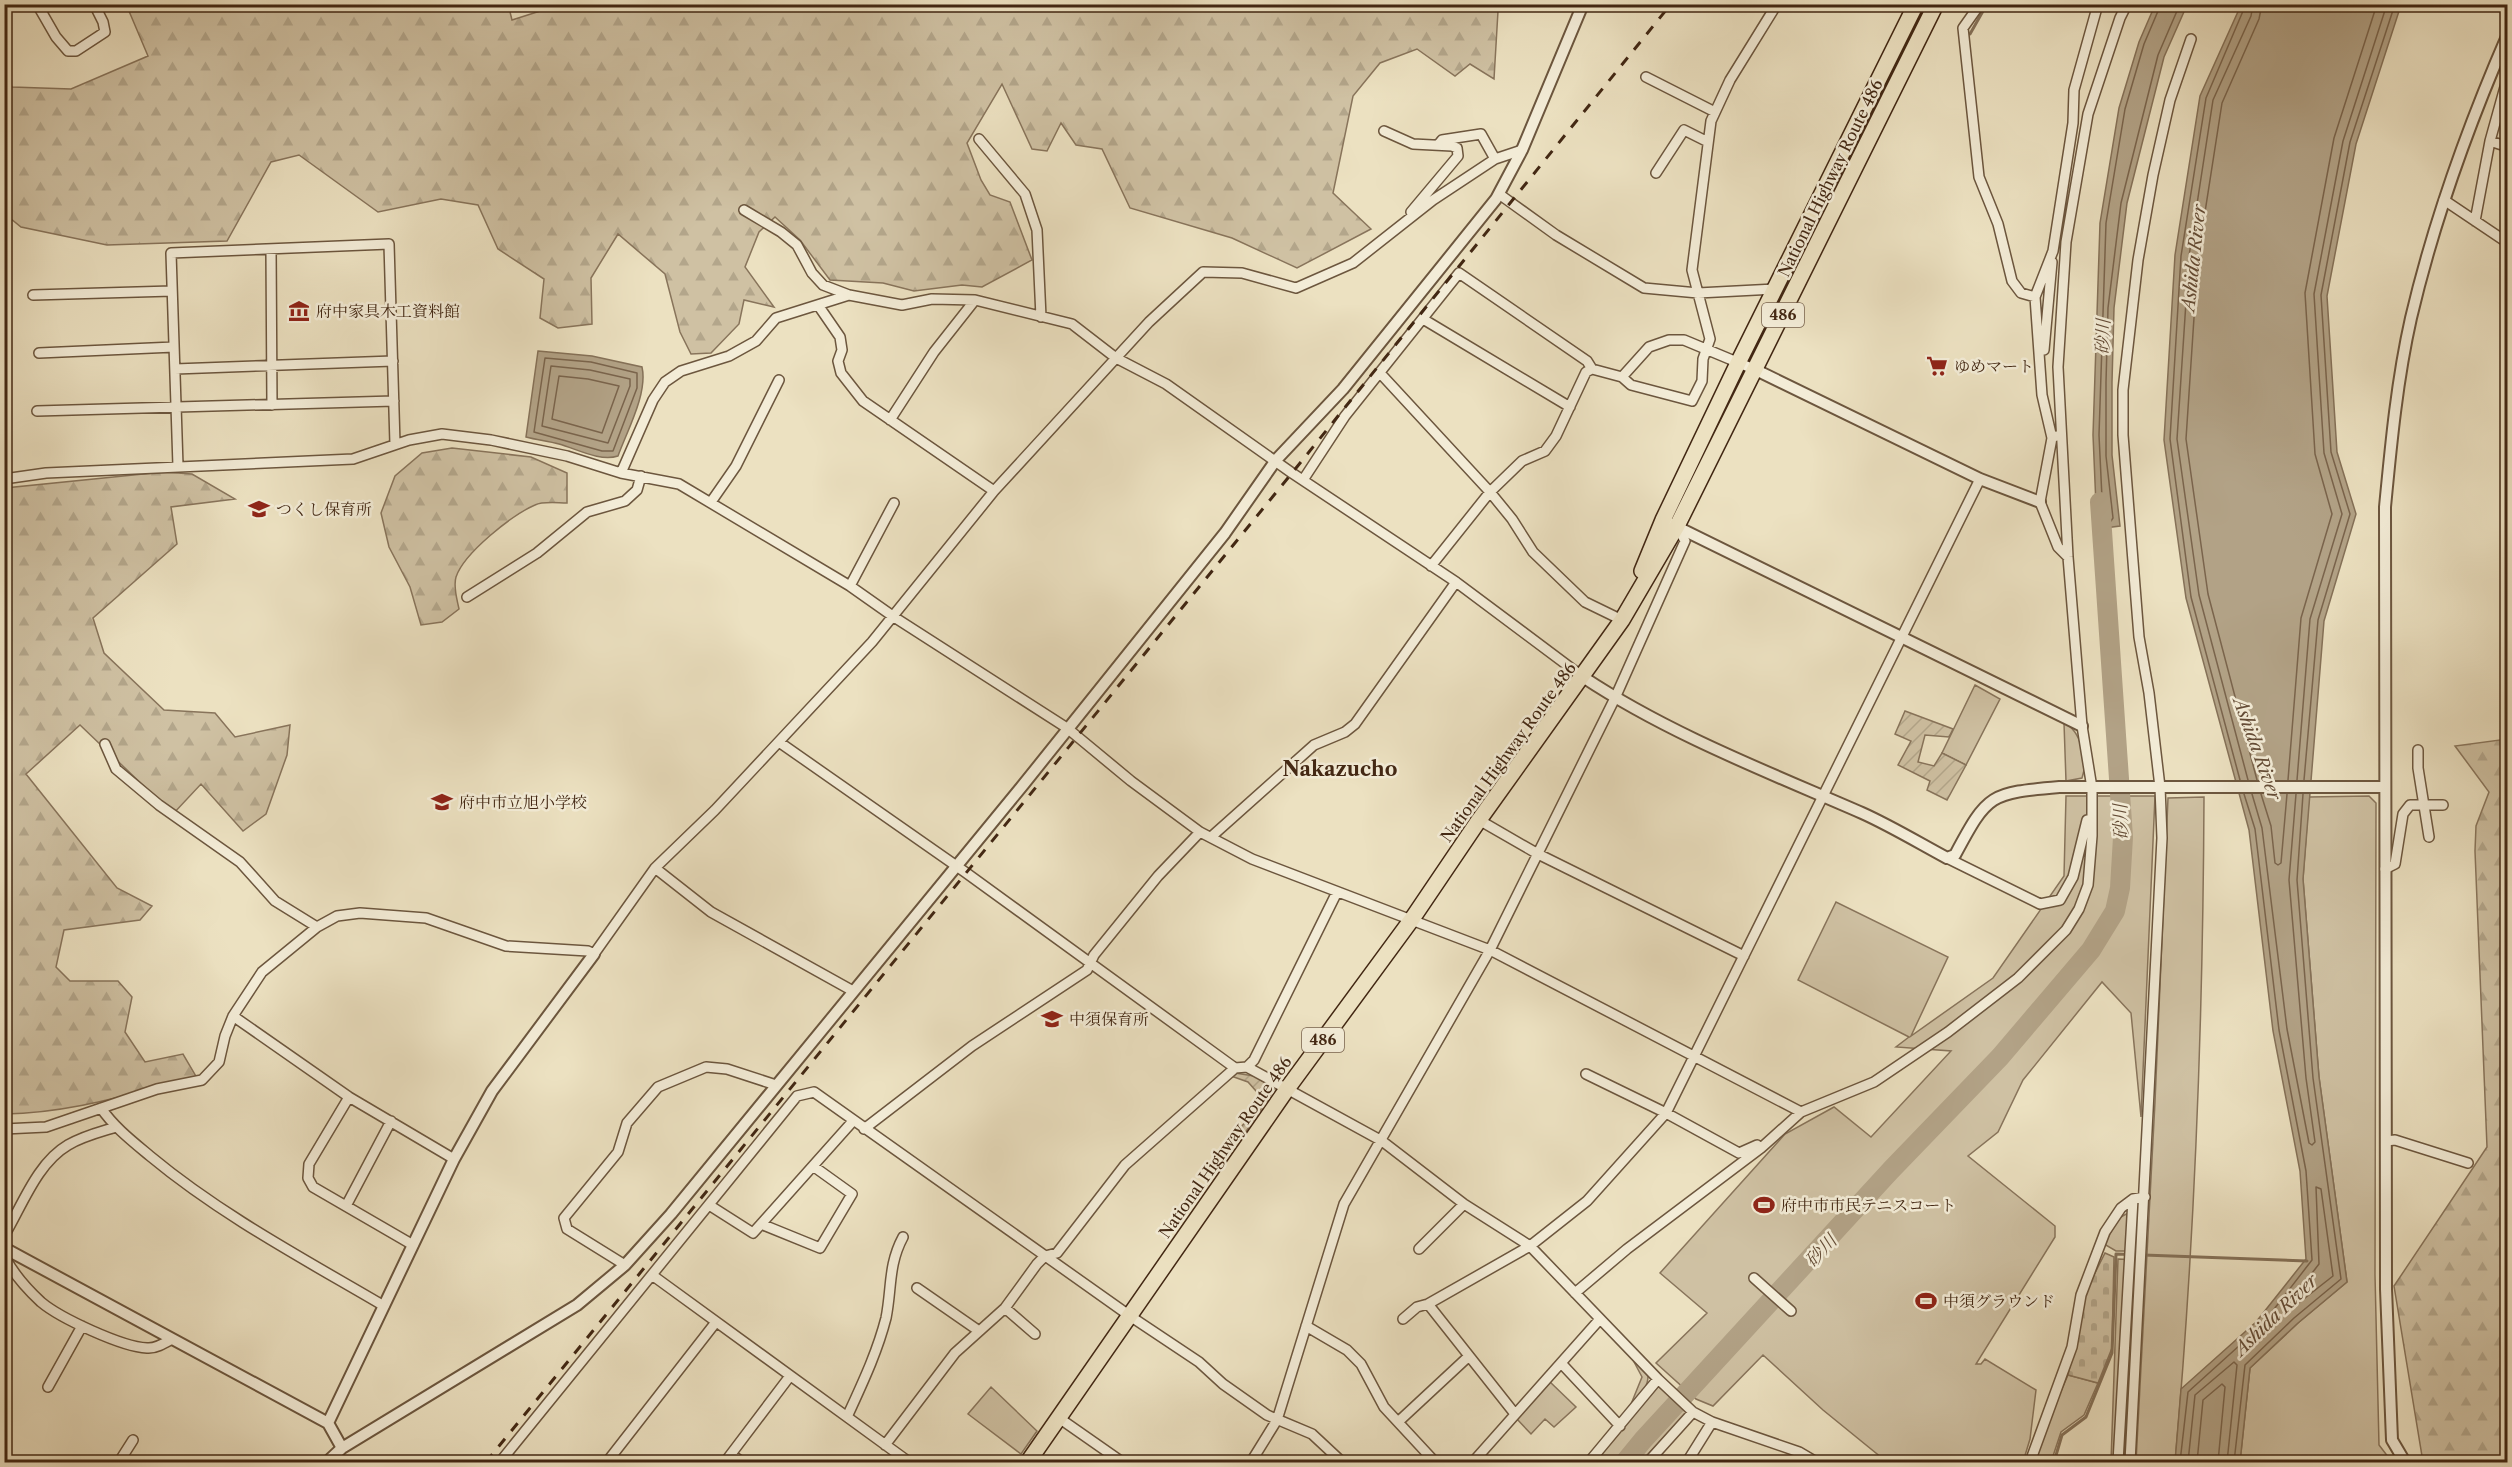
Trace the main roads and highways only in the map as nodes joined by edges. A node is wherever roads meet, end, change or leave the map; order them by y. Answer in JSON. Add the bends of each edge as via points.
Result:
{"nodes":[{"id":1,"x":1916,"y":4,"type":"edge"},
{"id":2,"x":1936,"y":4,"type":"edge"},
{"id":3,"x":1670,"y":523,"type":"junction"},
{"id":4,"x":1028,"y":1462,"type":"edge"}],
"edges":[{"from":1,"to":3,"type":"highway","name":"National Highway Route 486","number":"486","via":[[1739,362]]},
{"from":2,"to":3,"type":"highway","name":"National Highway Route 486","number":"486","via":[[1756,370]]},
{"from":3,"to":4,"type":"highway","name":"National Highway Route 486","number":"486","via":[[1622,620],[1287,1089]]}]}
